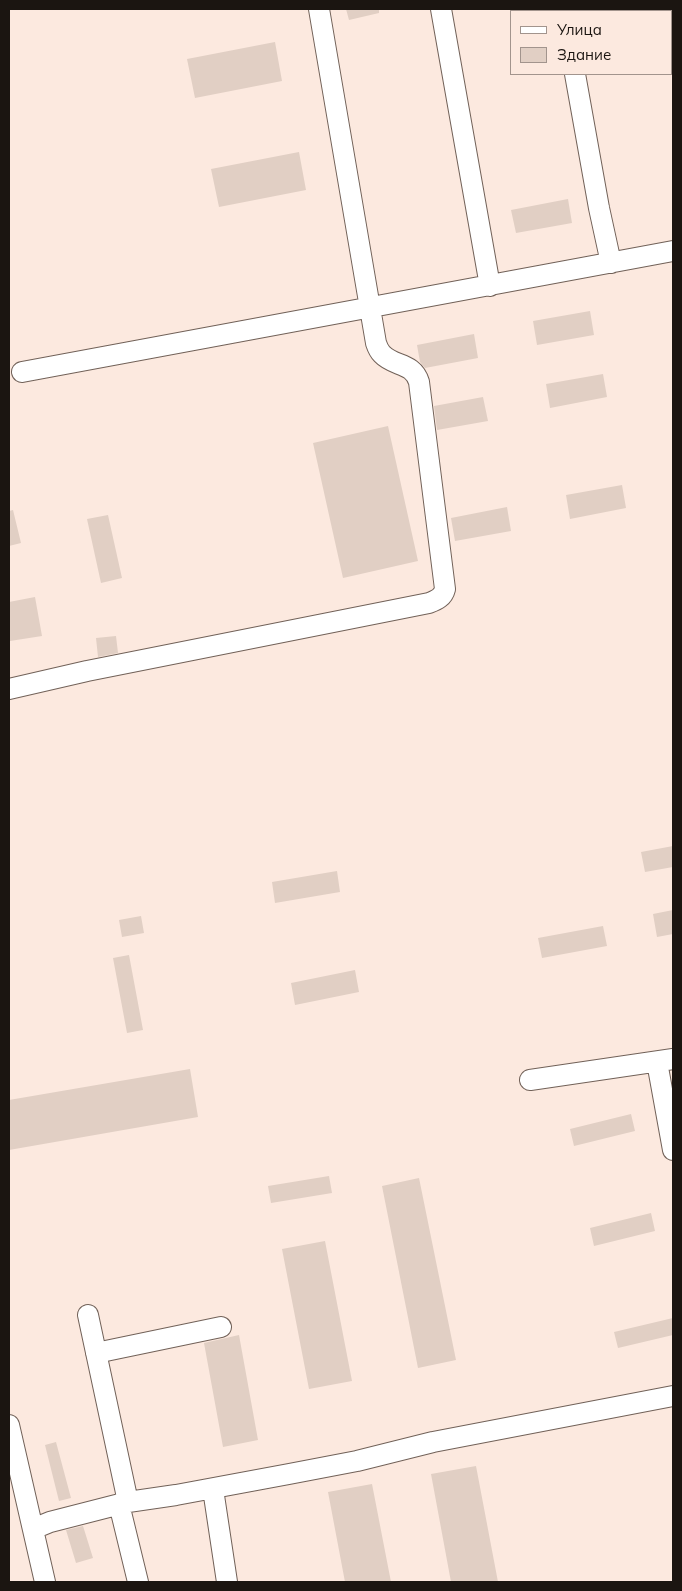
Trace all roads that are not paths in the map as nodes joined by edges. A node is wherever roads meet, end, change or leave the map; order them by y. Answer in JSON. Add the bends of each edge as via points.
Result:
{"nodes":[{"id":1,"x":319,"y":9,"type":"edge"},
{"id":2,"x":442,"y":9,"type":"edge"},
{"id":3,"x":575,"y":75,"type":"edge"},
{"id":4,"x":673,"y":251,"type":"edge"},
{"id":5,"x":611,"y":263,"type":"junction"},
{"id":6,"x":490,"y":286,"type":"junction"},
{"id":7,"x":371,"y":308,"type":"junction"},
{"id":8,"x":22,"y":372,"type":"dead end"},
{"id":9,"x":9,"y":689,"type":"edge"},
{"id":10,"x":665,"y":1060,"type":"edge"},
{"id":11,"x":530,"y":1080,"type":"dead end"},
{"id":12,"x":673,"y":1150,"type":"edge"},
{"id":13,"x":88,"y":1315,"type":"dead end"},
{"id":14,"x":221,"y":1327,"type":"dead end"},
{"id":15,"x":96,"y":1353,"type":"junction"},
{"id":16,"x":673,"y":1396,"type":"edge"},
{"id":17,"x":9,"y":1425,"type":"edge"},
{"id":18,"x":213,"y":1488,"type":"junction"},
{"id":19,"x":123,"y":1503,"type":"junction"},
{"id":20,"x":33,"y":1529,"type":"junction"},
{"id":21,"x":45,"y":1582,"type":"edge"},
{"id":22,"x":138,"y":1582,"type":"edge"},
{"id":23,"x":227,"y":1582,"type":"edge"}],
"edges":[{"from":1,"to":7,"type":"street"},
{"from":2,"to":6,"type":"street"},
{"from":3,"to":5,"type":"street"},
{"from":4,"to":5,"type":"street"},
{"from":5,"to":6,"type":"street"},
{"from":6,"to":7,"type":"street"},
{"from":7,"to":8,"type":"street"},
{"from":7,"to":9,"type":"street","via":[[376,343],[381,353],[411,369],[419,382],[444,594],[429,603]]},
{"from":10,"to":11,"type":"street"},
{"from":10,"to":12,"type":"street"},
{"from":13,"to":15,"type":"street"},
{"from":14,"to":15,"type":"street"},
{"from":15,"to":19,"type":"street"},
{"from":16,"to":18,"type":"street"},
{"from":17,"to":20,"type":"street"},
{"from":18,"to":19,"type":"street"},
{"from":18,"to":23,"type":"street"},
{"from":19,"to":20,"type":"street"},
{"from":19,"to":22,"type":"street"},
{"from":20,"to":21,"type":"street"}]}
